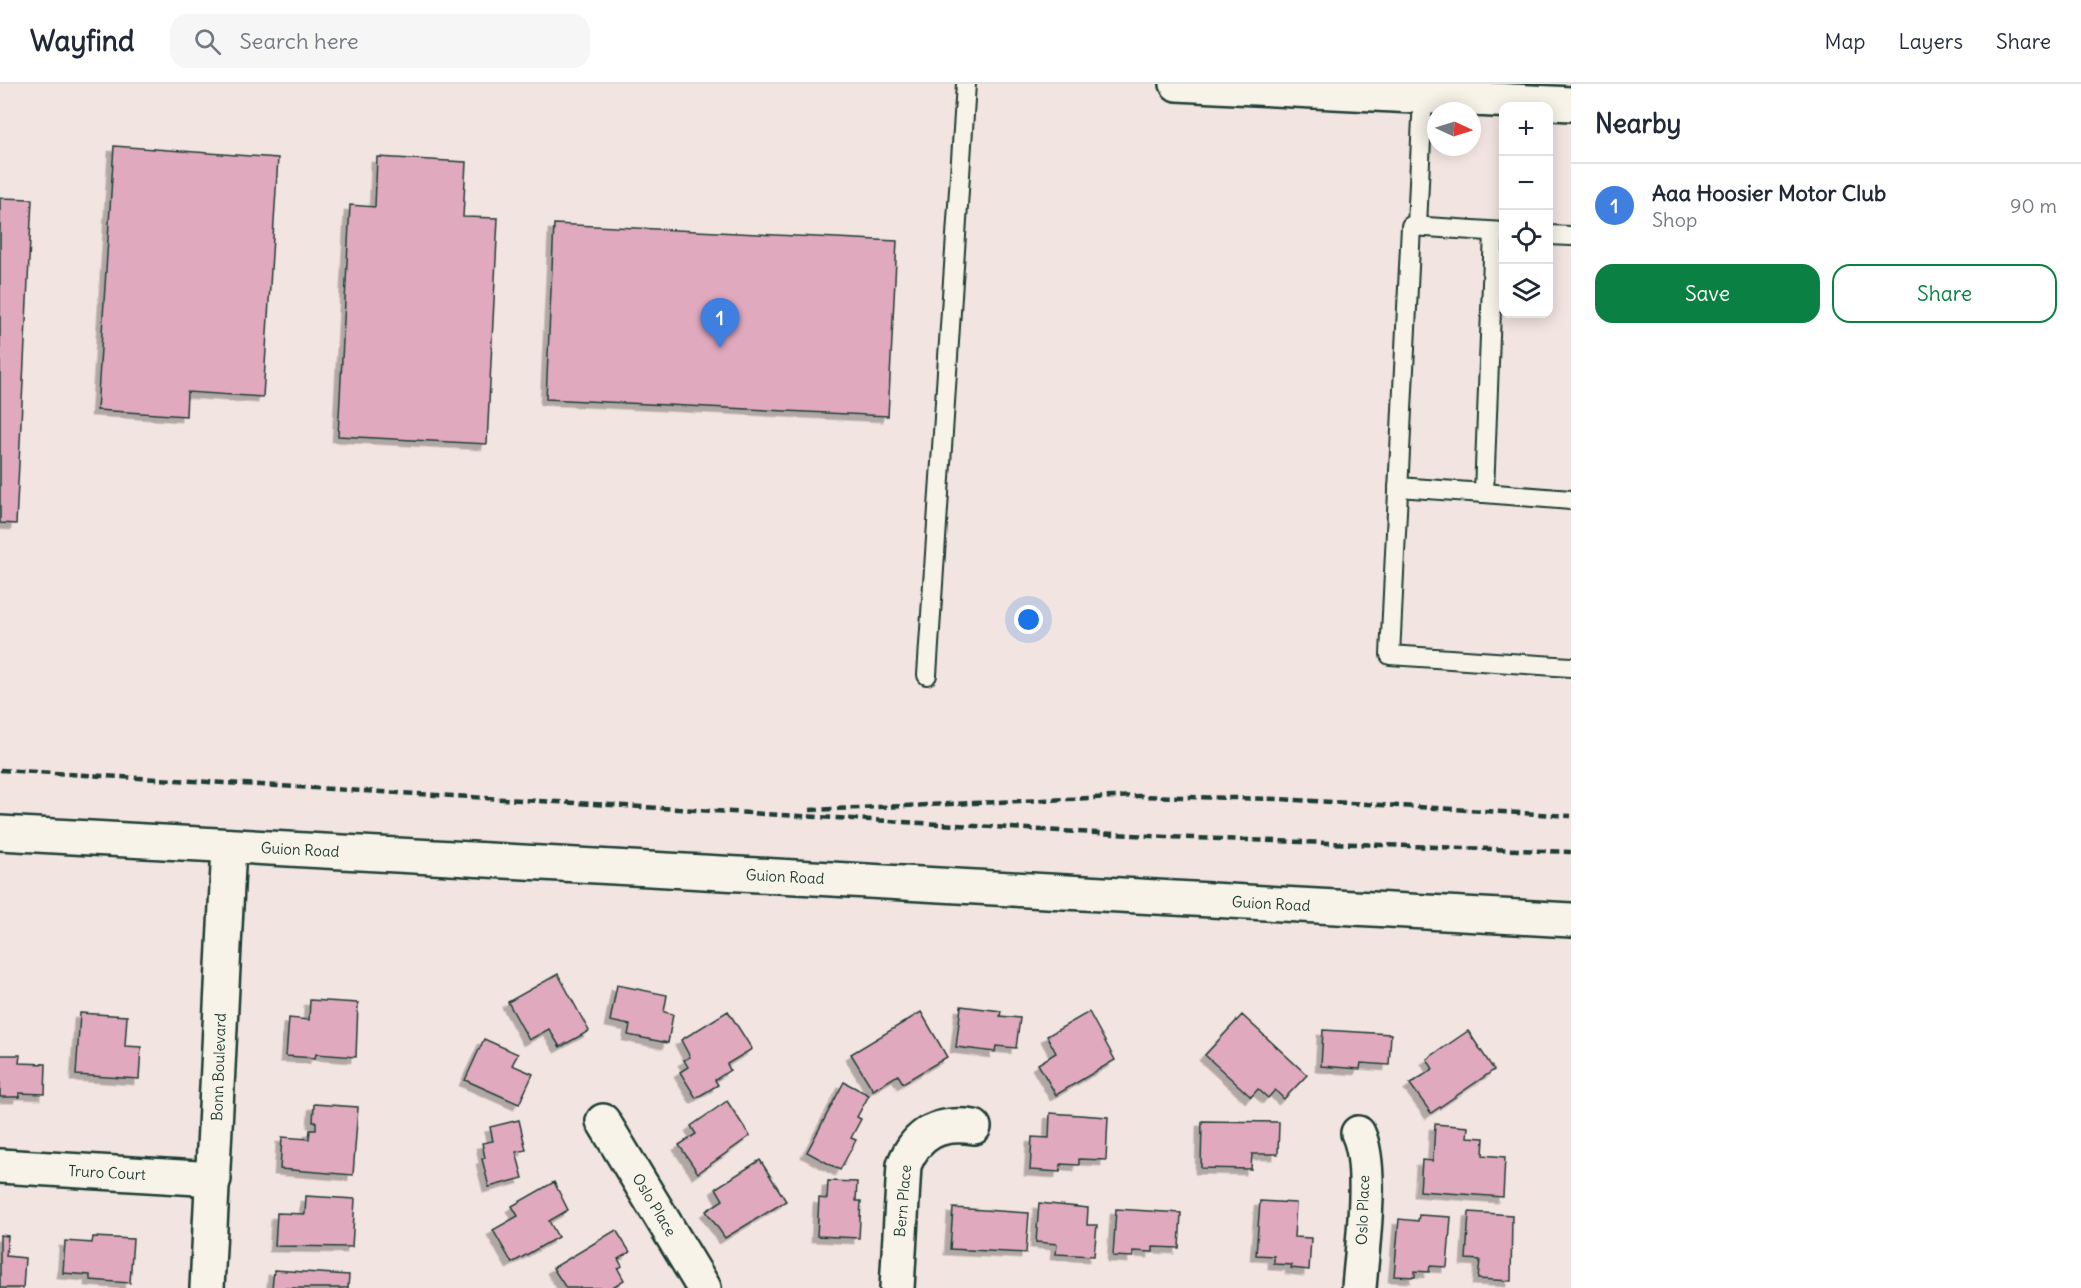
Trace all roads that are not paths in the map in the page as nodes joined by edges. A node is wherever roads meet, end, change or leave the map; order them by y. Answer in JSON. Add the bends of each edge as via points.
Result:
{"nodes":[{"id":1,"x":966,"y":84,"type":"edge"},
{"id":2,"x":1177,"y":84,"type":"edge"},
{"id":3,"x":1441,"y":93,"type":"edge"},
{"id":4,"x":1571,"y":104,"type":"edge"},
{"id":5,"x":1417,"y":226,"type":"junction"},
{"id":6,"x":1499,"y":232,"type":"edge"},
{"id":7,"x":1553,"y":235,"type":"edge"},
{"id":8,"x":1571,"y":236,"type":"edge"},
{"id":9,"x":1398,"y":486,"type":"junction"},
{"id":10,"x":1484,"y":492,"type":"junction"},
{"id":11,"x":1571,"y":500,"type":"edge"},
{"id":12,"x":1571,"y":667,"type":"edge"},
{"id":13,"x":927,"y":675,"type":"dead end"},
{"id":14,"x":0,"y":833,"type":"edge"},
{"id":15,"x":229,"y":846,"type":"junction"},
{"id":16,"x":1571,"y":920,"type":"edge"},
{"id":17,"x":603,"y":1121,"type":"dead end"},
{"id":18,"x":974,"y":1127,"type":"dead end"},
{"id":19,"x":1358,"y":1133,"type":"dead end"},
{"id":20,"x":0,"y":1166,"type":"edge"},
{"id":21,"x":214,"y":1179,"type":"junction"},
{"id":22,"x":207,"y":1288,"type":"edge"},
{"id":23,"x":704,"y":1288,"type":"edge"},
{"id":24,"x":897,"y":1288,"type":"edge"},
{"id":25,"x":1359,"y":1288,"type":"edge"}],
"edges":[{"from":1,"to":13,"type":"lane"},
{"from":2,"to":3,"type":"street"},
{"from":3,"to":4,"type":"street"},
{"from":3,"to":5,"type":"lane"},
{"from":5,"to":6,"type":"lane"},
{"from":5,"to":9,"type":"lane","via":[[1411,226]]},
{"from":6,"to":10,"type":"lane"},
{"from":7,"to":8,"type":"lane"},
{"from":9,"to":10,"type":"lane"},
{"from":9,"to":12,"type":"lane","via":[[1390,655]]},
{"from":10,"to":11,"type":"lane"},
{"from":14,"to":15,"type":"street","name":"Guion Road"},
{"from":15,"to":16,"type":"street","name":"Guion Road"},
{"from":15,"to":21,"type":"street","name":"Bonn Boulevard"},
{"from":17,"to":23,"type":"street","name":"Oslo Place"},
{"from":18,"to":24,"type":"street","name":"Bern Place","via":[[937,1129],[922,1137],[907,1157]]},
{"from":19,"to":25,"type":"street","name":"Oslo Place","via":[[1366,1174]]},
{"from":20,"to":21,"type":"street","name":"Truro Court"},
{"from":21,"to":22,"type":"street","name":"Bonn Boulevard"}]}
